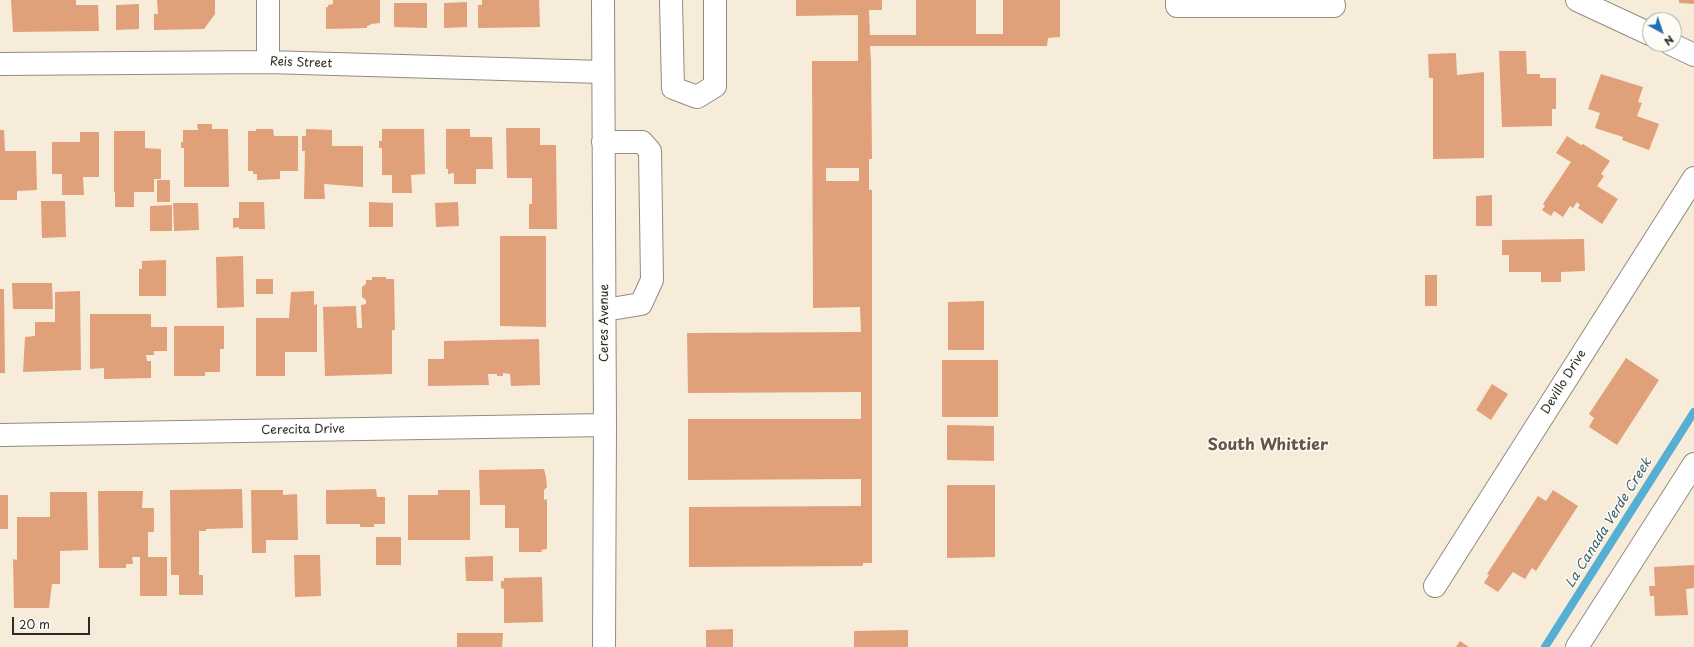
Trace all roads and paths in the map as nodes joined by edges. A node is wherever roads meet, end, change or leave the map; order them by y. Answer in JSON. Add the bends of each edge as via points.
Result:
{"nodes":[{"id":1,"x":268,"y":0,"type":"edge"},
{"id":2,"x":603,"y":0,"type":"edge"},
{"id":3,"x":672,"y":0,"type":"edge"},
{"id":4,"x":715,"y":0,"type":"edge"},
{"id":5,"x":1177,"y":0,"type":"edge"},
{"id":6,"x":1334,"y":0,"type":"edge"},
{"id":7,"x":1577,"y":0,"type":"edge"},
{"id":8,"x":1642,"y":30,"type":"edge"},
{"id":9,"x":1682,"y":49,"type":"edge"},
{"id":10,"x":1694,"y":55,"type":"edge"},
{"id":11,"x":268,"y":62,"type":"junction"},
{"id":12,"x":0,"y":64,"type":"edge"},
{"id":13,"x":602,"y":72,"type":"junction"},
{"id":14,"x":603,"y":142,"type":"junction"},
{"id":15,"x":1694,"y":178,"type":"edge"},
{"id":16,"x":605,"y":310,"type":"junction"},
{"id":17,"x":605,"y":425,"type":"junction"},
{"id":18,"x":0,"y":435,"type":"edge"},
{"id":19,"x":1694,"y":464,"type":"edge"},
{"id":20,"x":1435,"y":586,"type":"dead end"},
{"id":21,"x":604,"y":647,"type":"edge"},
{"id":22,"x":1577,"y":647,"type":"edge"}],
"edges":[{"from":1,"to":11,"type":"street"},
{"from":2,"to":13,"type":"street","name":"Ceres Avenue"},
{"from":3,"to":4,"type":"street","via":[[673,88],[697,98],[715,86]]},
{"from":5,"to":6,"type":"street","via":[[1177,6],[1334,6]]},
{"from":7,"to":8,"type":"street"},
{"from":9,"to":10,"type":"street"},
{"from":11,"to":12,"type":"street","name":"Reis Street"},
{"from":11,"to":13,"type":"street","name":"Reis Street"},
{"from":13,"to":14,"type":"street","name":"Ceres Avenue"},
{"from":14,"to":16,"type":"street","name":"Ceres Avenue"},
{"from":14,"to":16,"type":"street","via":[[642,142],[650,151],[652,280],[641,304]]},
{"from":15,"to":20,"type":"street","name":"Devillo Drive"},
{"from":16,"to":17,"type":"street","name":"Ceres Avenue"},
{"from":17,"to":18,"type":"street","name":"Cerecita Drive"},
{"from":17,"to":21,"type":"street","name":"Ceres Avenue"},
{"from":19,"to":22,"type":"street"}]}
